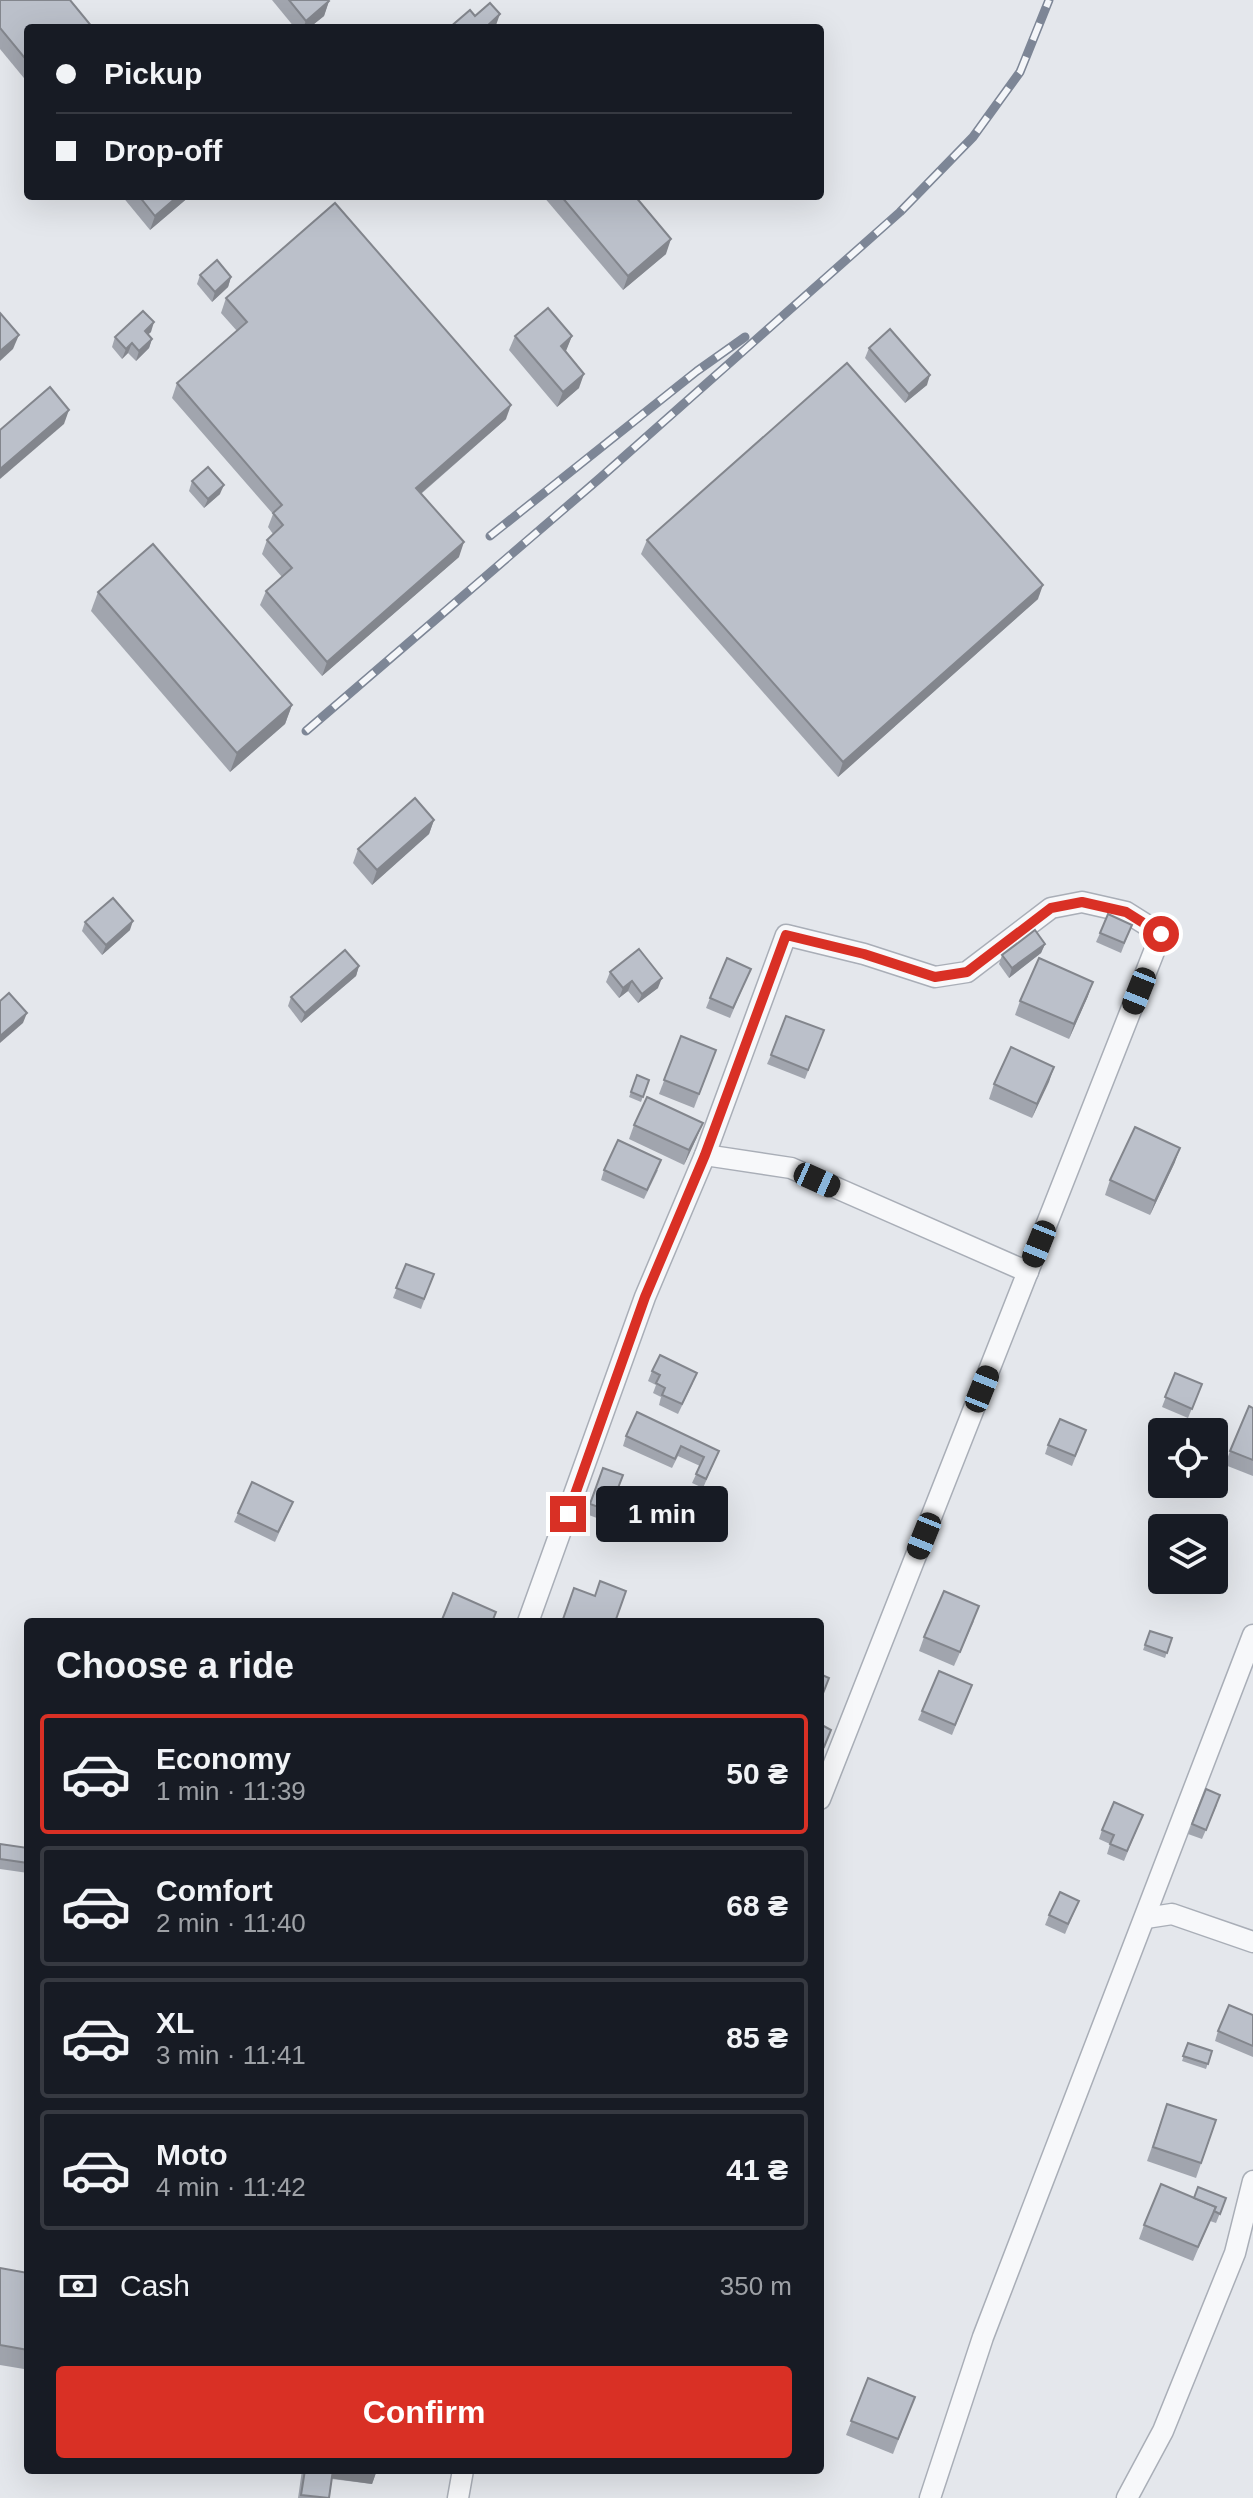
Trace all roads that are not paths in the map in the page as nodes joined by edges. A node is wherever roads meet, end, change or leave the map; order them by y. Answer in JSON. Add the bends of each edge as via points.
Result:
{"nodes":[{"id":1,"x":705,"y":1155,"type":"junction"},
{"id":2,"x":1028,"y":1272,"type":"junction"},
{"id":3,"x":529,"y":1618,"type":"edge"},
{"id":4,"x":1253,"y":1635,"type":"edge"},
{"id":5,"x":824,"y":1789,"type":"edge"},
{"id":6,"x":1146,"y":1918,"type":"junction"},
{"id":7,"x":1253,"y":1942,"type":"edge"},
{"id":8,"x":1253,"y":2181,"type":"edge"},
{"id":9,"x":462,"y":2474,"type":"edge"},
{"id":10,"x":458,"y":2498,"type":"edge"},
{"id":11,"x":930,"y":2498,"type":"edge"},
{"id":12,"x":1127,"y":2498,"type":"edge"}],
"edges":[{"from":1,"to":2,"type":"street","via":[[791,1168]]},
{"from":1,"to":2,"type":"street","via":[[786,935],[935,977],[967,972],[1051,908],[1082,902],[1126,912],[1161,934]]},
{"from":1,"to":3,"type":"street","via":[[645,1297]]},
{"from":2,"to":5,"type":"street"},
{"from":4,"to":6,"type":"street"},
{"from":6,"to":7,"type":"street","via":[[1172,1914]]},
{"from":6,"to":11,"type":"street","via":[[983,2337]]},
{"from":8,"to":12,"type":"street","via":[[1235,2253],[1163,2431]]},
{"from":9,"to":10,"type":"street"}]}
